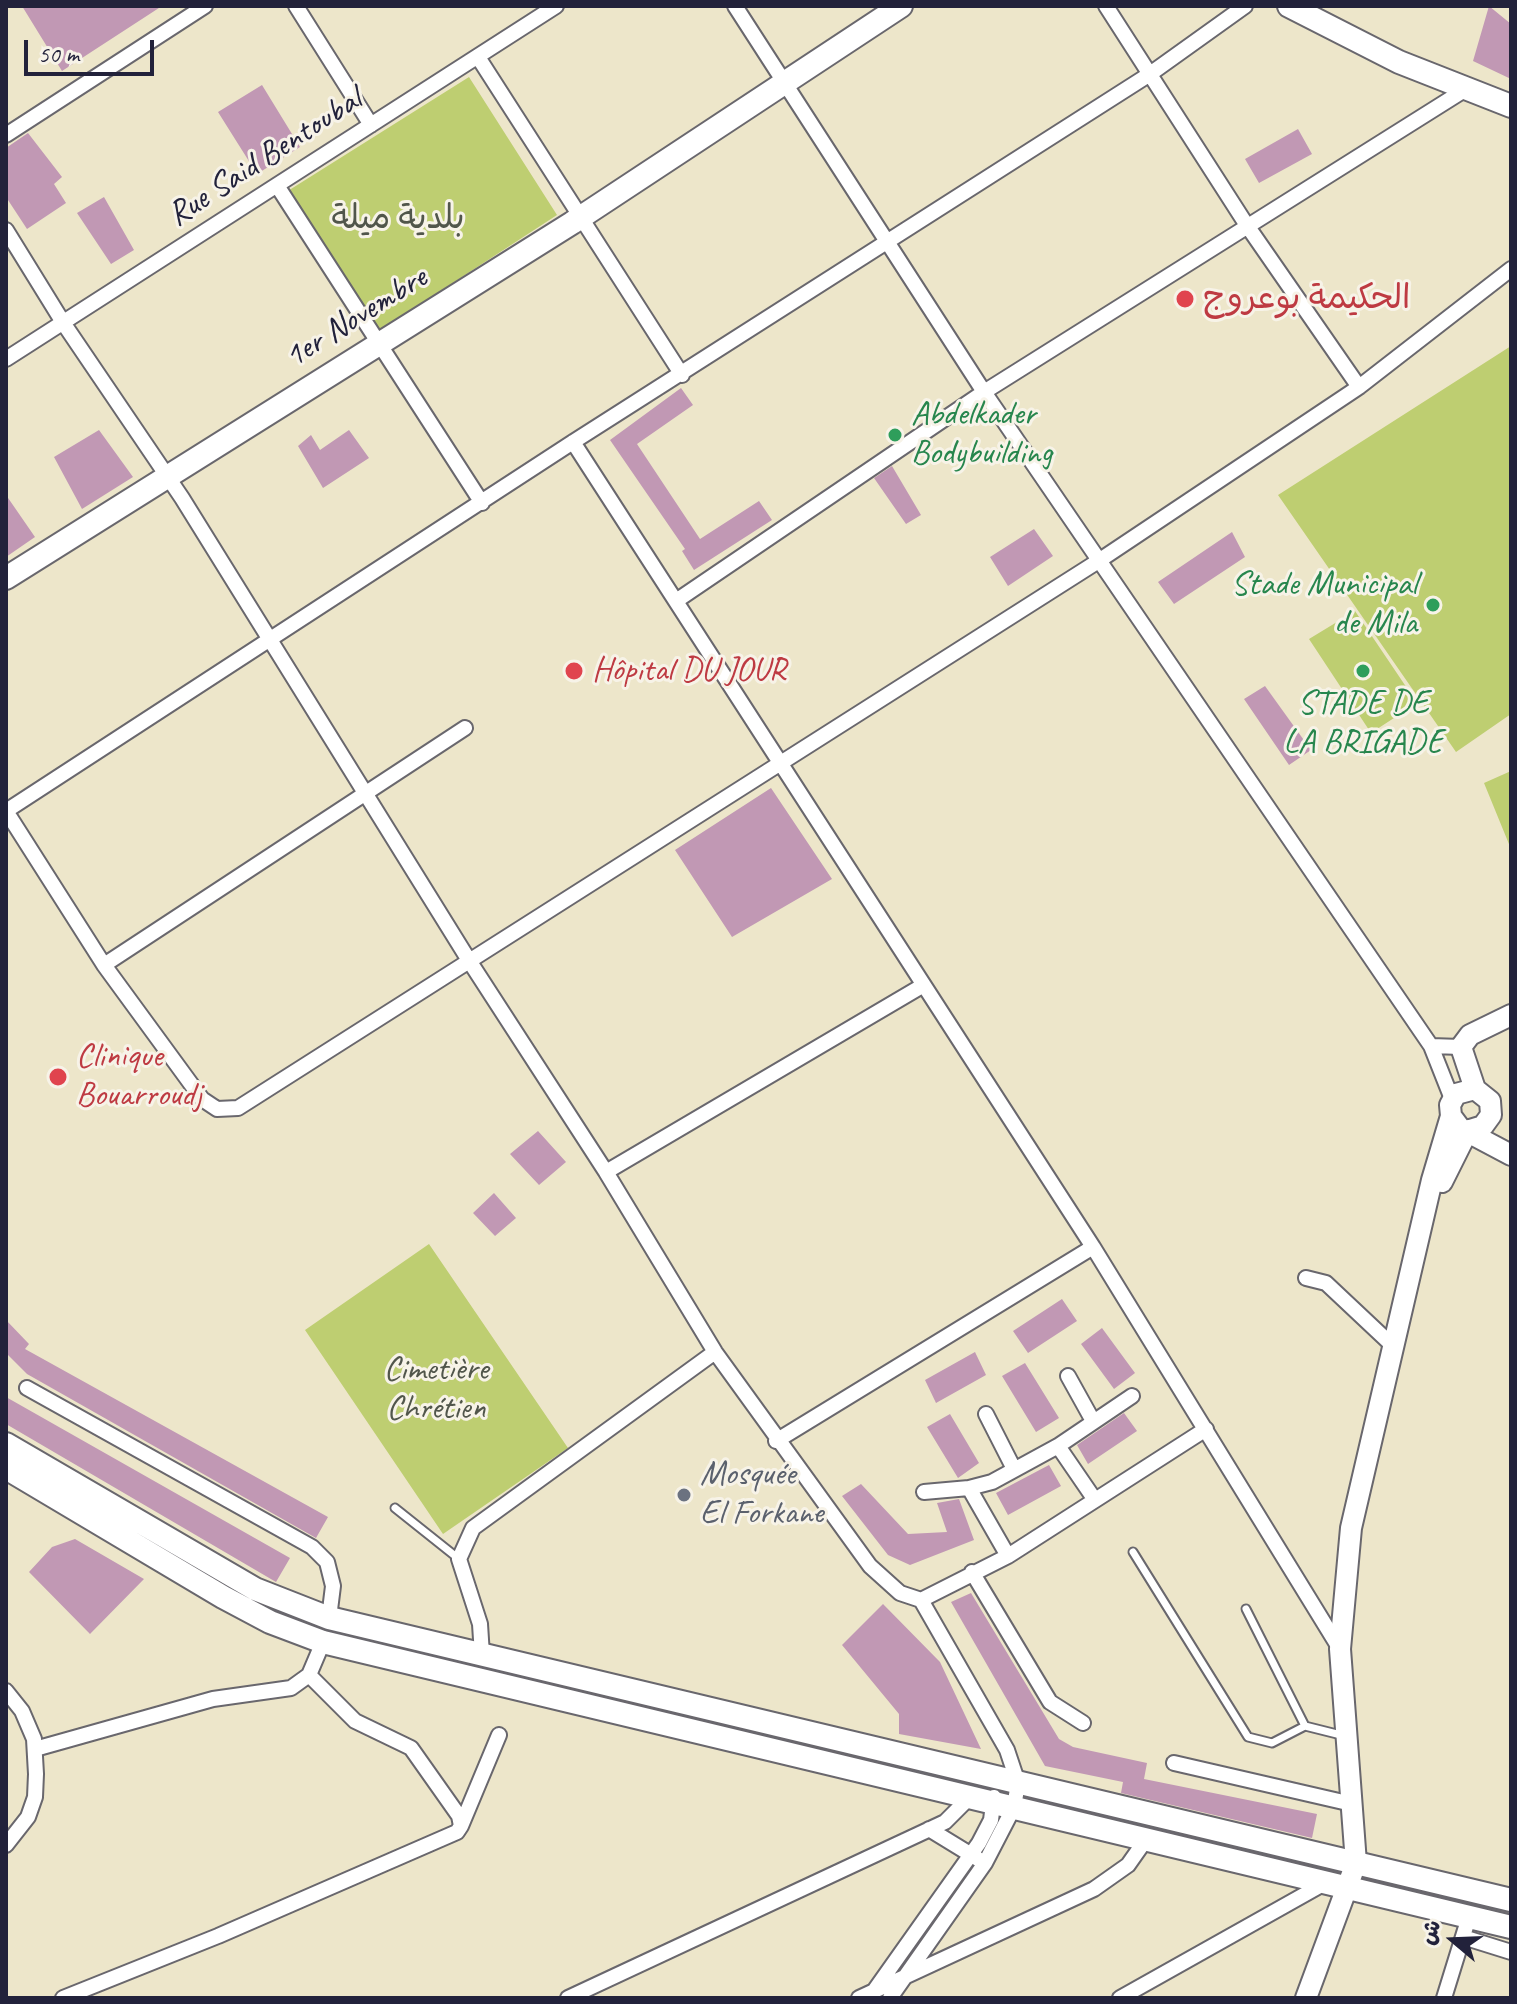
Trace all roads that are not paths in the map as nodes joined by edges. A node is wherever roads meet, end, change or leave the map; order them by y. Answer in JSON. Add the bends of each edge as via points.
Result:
{"nodes":[{"id":1,"x":205,"y":6,"type":"edge"},
{"id":2,"x":296,"y":6,"type":"edge"},
{"id":3,"x":556,"y":6,"type":"edge"},
{"id":4,"x":735,"y":6,"type":"edge"},
{"id":5,"x":901,"y":6,"type":"edge"},
{"id":6,"x":1106,"y":6,"type":"edge"},
{"id":7,"x":1245,"y":6,"type":"edge"},
{"id":8,"x":1289,"y":6,"type":"edge"},
{"id":9,"x":478,"y":57,"type":"junction"},
{"id":10,"x":1150,"y":74,"type":"junction"},
{"id":11,"x":784,"y":82,"type":"junction"},
{"id":12,"x":1466,"y":89,"type":"junction"},
{"id":13,"x":1511,"y":106,"type":"edge"},
{"id":14,"x":371,"y":125,"type":"junction"},
{"id":15,"x":6,"y":135,"type":"edge"},
{"id":16,"x":278,"y":187,"type":"junction"},
{"id":17,"x":581,"y":217,"type":"junction"},
{"id":18,"x":1246,"y":224,"type":"junction"},
{"id":19,"x":6,"y":230,"type":"edge"},
{"id":20,"x":885,"y":241,"type":"junction"},
{"id":21,"x":1511,"y":269,"type":"edge"},
{"id":22,"x":64,"y":324,"type":"junction"},
{"id":23,"x":379,"y":344,"type":"junction"},
{"id":24,"x":6,"y":359,"type":"edge"},
{"id":25,"x":682,"y":375,"type":"junction"},
{"id":26,"x":1359,"y":387,"type":"junction"},
{"id":27,"x":984,"y":392,"type":"junction"},
{"id":28,"x":573,"y":442,"type":"junction"},
{"id":29,"x":168,"y":476,"type":"junction"},
{"id":30,"x":482,"y":503,"type":"junction"},
{"id":31,"x":1100,"y":560,"type":"junction"},
{"id":32,"x":6,"y":578,"type":"edge"},
{"id":33,"x":676,"y":601,"type":"junction"},
{"id":34,"x":270,"y":640,"type":"junction"},
{"id":35,"x":465,"y":728,"type":"dead end"},
{"id":36,"x":777,"y":763,"type":"junction"},
{"id":37,"x":366,"y":794,"type":"junction"},
{"id":38,"x":6,"y":811,"type":"edge"},
{"id":39,"x":470,"y":962,"type":"junction"},
{"id":40,"x":104,"y":965,"type":"junction"},
{"id":41,"x":922,"y":986,"type":"junction"},
{"id":42,"x":1511,"y":1015,"type":"edge"},
{"id":43,"x":1431,"y":1046,"type":"junction"},
{"id":44,"x":1461,"y":1047,"type":"junction"},
{"id":45,"x":1475,"y":1089,"type":"junction"},
{"id":46,"x":1452,"y":1108,"type":"junction"},
{"id":47,"x":1492,"y":1108,"type":"junction"},
{"id":48,"x":1511,"y":1120,"type":"edge"},
{"id":49,"x":1469,"y":1130,"type":"junction"},
{"id":50,"x":1511,"y":1155,"type":"edge"},
{"id":51,"x":606,"y":1172,"type":"junction"},
{"id":52,"x":1428,"y":1207,"type":"junction"},
{"id":53,"x":1093,"y":1247,"type":"junction"},
{"id":54,"x":1306,"y":1278,"type":"dead end"},
{"id":55,"x":1393,"y":1346,"type":"junction"},
{"id":56,"x":715,"y":1352,"type":"junction"},
{"id":57,"x":1068,"y":1376,"type":"dead end"},
{"id":58,"x":27,"y":1388,"type":"dead end"},
{"id":59,"x":1132,"y":1396,"type":"dead end"},
{"id":60,"x":986,"y":1414,"type":"dead end"},
{"id":61,"x":1093,"y":1421,"type":"junction"},
{"id":62,"x":1206,"y":1429,"type":"junction"},
{"id":63,"x":776,"y":1441,"type":"junction"},
{"id":64,"x":6,"y":1444,"type":"edge"},
{"id":65,"x":1058,"y":1446,"type":"junction"},
{"id":66,"x":6,"y":1468,"type":"edge"},
{"id":67,"x":1014,"y":1469,"type":"junction"},
{"id":68,"x":969,"y":1488,"type":"junction"},
{"id":69,"x":924,"y":1492,"type":"dead end"},
{"id":70,"x":1095,"y":1500,"type":"junction"},
{"id":71,"x":395,"y":1508,"type":"dead end"},
{"id":72,"x":1133,"y":1552,"type":"dead end"},
{"id":73,"x":1008,"y":1556,"type":"junction"},
{"id":74,"x":459,"y":1559,"type":"junction"},
{"id":75,"x":972,"y":1572,"type":"junction"},
{"id":76,"x":921,"y":1600,"type":"junction"},
{"id":77,"x":1246,"y":1609,"type":"dead end"},
{"id":78,"x":329,"y":1618,"type":"junction"},
{"id":79,"x":323,"y":1642,"type":"junction"},
{"id":80,"x":1340,"y":1649,"type":"junction"},
{"id":81,"x":482,"y":1655,"type":"junction"},
{"id":82,"x":309,"y":1675,"type":"junction"},
{"id":83,"x":6,"y":1691,"type":"edge"},
{"id":84,"x":1083,"y":1723,"type":"dead end"},
{"id":85,"x":1305,"y":1726,"type":"junction"},
{"id":86,"x":499,"y":1735,"type":"dead end"},
{"id":87,"x":1347,"y":1736,"type":"junction"},
{"id":88,"x":35,"y":1749,"type":"junction"},
{"id":89,"x":1174,"y":1763,"type":"dead end"},
{"id":90,"x":1008,"y":1780,"type":"junction"},
{"id":91,"x":993,"y":1801,"type":"junction"},
{"id":92,"x":1352,"y":1804,"type":"junction"},
{"id":93,"x":461,"y":1826,"type":"junction"},
{"id":94,"x":929,"y":1829,"type":"junction"},
{"id":95,"x":1147,"y":1838,"type":"junction"},
{"id":96,"x":6,"y":1845,"type":"edge"},
{"id":97,"x":971,"y":1856,"type":"junction"},
{"id":98,"x":985,"y":1863,"type":"junction"},
{"id":99,"x":1356,"y":1863,"type":"junction"},
{"id":100,"x":1339,"y":1883,"type":"junction"},
{"id":101,"x":1511,"y":1900,"type":"edge"},
{"id":102,"x":1466,"y":1927,"type":"junction"},
{"id":103,"x":1511,"y":1927,"type":"edge"},
{"id":104,"x":1511,"y":1952,"type":"edge"},
{"id":105,"x":906,"y":1977,"type":"junction"},
{"id":106,"x":871,"y":1994,"type":"edge"},
{"id":107,"x":63,"y":1998,"type":"edge"},
{"id":108,"x":568,"y":1998,"type":"edge"},
{"id":109,"x":859,"y":1998,"type":"edge"},
{"id":110,"x":890,"y":1998,"type":"edge"},
{"id":111,"x":1120,"y":1998,"type":"edge"},
{"id":112,"x":1306,"y":1998,"type":"edge"},
{"id":113,"x":1444,"y":1998,"type":"edge"}],
"edges":[{"from":1,"to":15,"type":"street"},
{"from":2,"to":14,"type":"street"},
{"from":3,"to":9,"type":"street","name":"Rue Said Bentoubal"},
{"from":4,"to":11,"type":"street"},
{"from":5,"to":11,"type":"main road","name":"1er Novembre"},
{"from":6,"to":10,"type":"street"},
{"from":7,"to":10,"type":"street"},
{"from":8,"to":12,"type":"main road","via":[[1337,33]]},
{"from":9,"to":14,"type":"street","name":"Rue Said Bentoubal"},
{"from":9,"to":17,"type":"street"},
{"from":10,"to":18,"type":"street"},
{"from":10,"to":20,"type":"street"},
{"from":11,"to":17,"type":"main road","name":"1er Novembre"},
{"from":11,"to":20,"type":"street"},
{"from":12,"to":13,"type":"main road"},
{"from":12,"to":18,"type":"street"},
{"from":14,"to":16,"type":"street","name":"Rue Said Bentoubal"},
{"from":16,"to":22,"type":"street","name":"Rue Said Bentoubal"},
{"from":16,"to":23,"type":"street"},
{"from":17,"to":23,"type":"main road","name":"1er Novembre"},
{"from":17,"to":25,"type":"street"},
{"from":18,"to":26,"type":"street"},
{"from":18,"to":27,"type":"street"},
{"from":19,"to":22,"type":"street"},
{"from":20,"to":25,"type":"street"},
{"from":20,"to":27,"type":"street"},
{"from":21,"to":26,"type":"street"},
{"from":22,"to":24,"type":"street","name":"Rue Said Bentoubal"},
{"from":22,"to":29,"type":"street"},
{"from":23,"to":29,"type":"main road","name":"1er Novembre"},
{"from":23,"to":30,"type":"street"},
{"from":25,"to":28,"type":"street"},
{"from":26,"to":31,"type":"street"},
{"from":27,"to":31,"type":"street"},
{"from":27,"to":33,"type":"street"},
{"from":28,"to":30,"type":"street"},
{"from":28,"to":33,"type":"street"},
{"from":29,"to":32,"type":"main road","name":"1er Novembre"},
{"from":29,"to":34,"type":"street"},
{"from":30,"to":34,"type":"street"},
{"from":31,"to":36,"type":"street"},
{"from":31,"to":43,"type":"street"},
{"from":33,"to":36,"type":"street"},
{"from":34,"to":37,"type":"street"},
{"from":34,"to":38,"type":"street"},
{"from":35,"to":37,"type":"street"},
{"from":36,"to":39,"type":"street"},
{"from":36,"to":41,"type":"street"},
{"from":37,"to":39,"type":"street"},
{"from":37,"to":40,"type":"street"},
{"from":38,"to":40,"type":"street"},
{"from":39,"to":40,"type":"street","via":[[238,1108],[223,1111],[202,1099]]},
{"from":39,"to":51,"type":"street"},
{"from":41,"to":51,"type":"street"},
{"from":41,"to":53,"type":"street"},
{"from":42,"to":44,"type":"main road","via":[[1470,1035]]},
{"from":43,"to":44,"type":"street"},
{"from":43,"to":46,"type":"street"},
{"from":44,"to":45,"type":"main road"},
{"from":45,"to":46,"type":"main road","via":[[1462,1090]]},
{"from":45,"to":47,"type":"main road","via":[[1486,1095]]},
{"from":46,"to":49,"type":"main road","via":[[1455,1123]]},
{"from":46,"to":52,"type":"main road"},
{"from":47,"to":48,"type":"main road"},
{"from":47,"to":49,"type":"main road","via":[[1483,1126]]},
{"from":49,"to":50,"type":"main road"},
{"from":49,"to":52,"type":"main road"},
{"from":51,"to":56,"type":"street"},
{"from":52,"to":55,"type":"main road"},
{"from":53,"to":62,"type":"street"},
{"from":53,"to":63,"type":"street"},
{"from":54,"to":55,"type":"street","via":[[1326,1283]]},
{"from":55,"to":80,"type":"main road","via":[[1351,1528]]},
{"from":56,"to":63,"type":"street"},
{"from":56,"to":74,"type":"street","via":[[473,1528]]},
{"from":57,"to":61,"type":"street"},
{"from":58,"to":78,"type":"street","via":[[312,1547],[327,1562],[333,1586]]},
{"from":59,"to":61,"type":"street"},
{"from":60,"to":67,"type":"street"},
{"from":61,"to":65,"type":"street"},
{"from":62,"to":70,"type":"street"},
{"from":62,"to":80,"type":"street"},
{"from":63,"to":76,"type":"street","via":[[883,1581]]},
{"from":64,"to":78,"type":"main road","via":[[255,1589]]},
{"from":65,"to":67,"type":"street"},
{"from":65,"to":70,"type":"street"},
{"from":66,"to":79,"type":"main road","via":[[223,1597]]},
{"from":67,"to":68,"type":"street"},
{"from":68,"to":69,"type":"street"},
{"from":68,"to":73,"type":"street"},
{"from":70,"to":73,"type":"street"},
{"from":71,"to":74,"type":"lane"},
{"from":72,"to":85,"type":"lane","via":[[1248,1737],[1272,1743]]},
{"from":73,"to":75,"type":"street"},
{"from":74,"to":81,"type":"street","via":[[480,1624]]},
{"from":75,"to":76,"type":"street"},
{"from":75,"to":84,"type":"street","via":[[1050,1702]]},
{"from":76,"to":90,"type":"street","via":[[1007,1750]]},
{"from":77,"to":85,"type":"lane"},
{"from":78,"to":81,"type":"main road"},
{"from":79,"to":82,"type":"street"},
{"from":79,"to":91,"type":"main road"},
{"from":80,"to":87,"type":"main road"},
{"from":81,"to":90,"type":"main road"},
{"from":82,"to":88,"type":"street","via":[[291,1688],[213,1699]]},
{"from":82,"to":93,"type":"street","via":[[355,1721],[411,1748]]},
{"from":83,"to":88,"type":"street","via":[[22,1711]]},
{"from":85,"to":87,"type":"lane"},
{"from":86,"to":93,"type":"street"},
{"from":87,"to":92,"type":"main road"},
{"from":88,"to":96,"type":"street","via":[[35,1797],[28,1817]]},
{"from":89,"to":92,"type":"street"},
{"from":90,"to":91,"type":"street"},
{"from":90,"to":91,"type":"street"},
{"from":90,"to":99,"type":"main road"},
{"from":91,"to":94,"type":"street"},
{"from":91,"to":95,"type":"main road"},
{"from":91,"to":97,"type":"street","via":[[991,1820]]},
{"from":91,"to":98,"type":"street"},
{"from":92,"to":99,"type":"main road"},
{"from":93,"to":107,"type":"street","via":[[424,1848]]},
{"from":94,"to":97,"type":"street"},
{"from":94,"to":108,"type":"street"},
{"from":95,"to":100,"type":"main road"},
{"from":95,"to":105,"type":"street","via":[[1128,1865],[1094,1889]]},
{"from":97,"to":98,"type":"street"},
{"from":97,"to":106,"type":"street"},
{"from":98,"to":105,"type":"street"},
{"from":99,"to":100,"type":"main road"},
{"from":99,"to":101,"type":"main road"},
{"from":100,"to":102,"type":"main road"},
{"from":100,"to":111,"type":"street"},
{"from":100,"to":112,"type":"main road"},
{"from":102,"to":103,"type":"main road"},
{"from":102,"to":104,"type":"street"},
{"from":102,"to":113,"type":"street"},
{"from":105,"to":106,"type":"street"},
{"from":105,"to":110,"type":"street"},
{"from":106,"to":109,"type":"street"}]}
